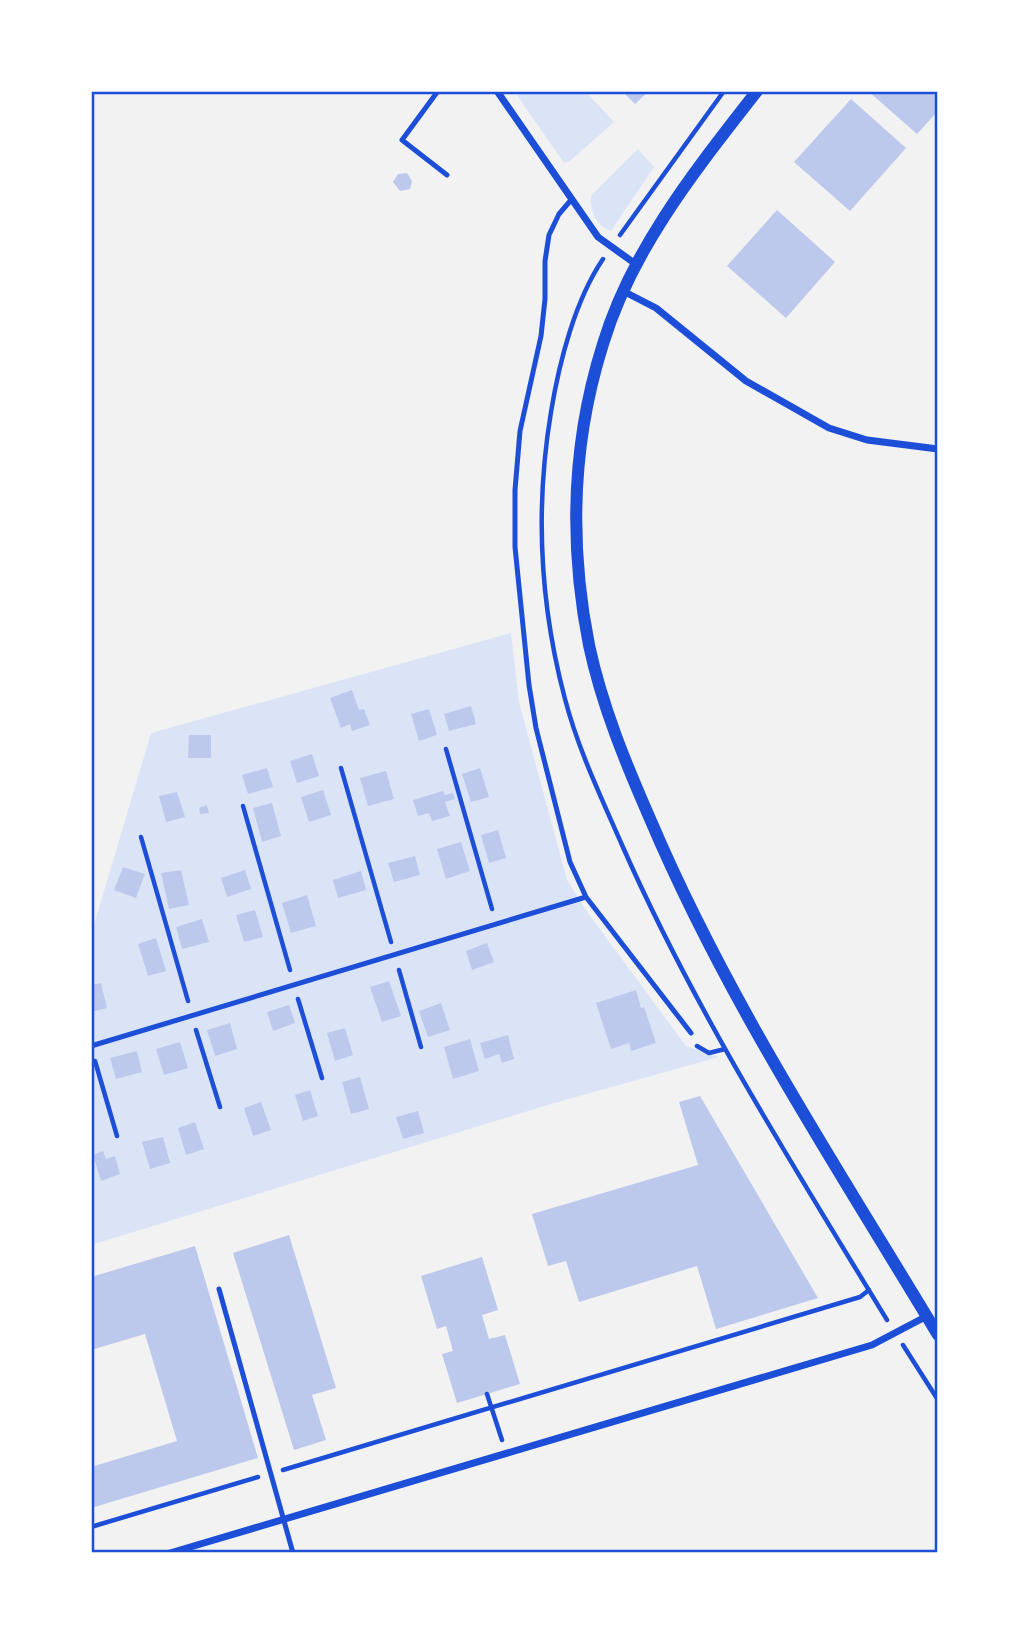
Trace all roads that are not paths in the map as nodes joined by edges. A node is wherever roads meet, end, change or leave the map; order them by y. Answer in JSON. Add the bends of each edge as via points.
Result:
{"nodes":[{"id":1,"x":438,"y":91,"type":"edge"},
{"id":2,"x":497,"y":91,"type":"edge"},
{"id":3,"x":757,"y":91,"type":"edge"},
{"id":4,"x":447,"y":175,"type":"dead end"},
{"id":5,"x":571,"y":200,"type":"junction"},
{"id":6,"x":637,"y":265,"type":"junction"},
{"id":7,"x":623,"y":291,"type":"junction"},
{"id":8,"x":938,"y":449,"type":"edge"},
{"id":9,"x":586,"y":897,"type":"junction"},
{"id":10,"x":691,"y":1033,"type":"road end"},
{"id":11,"x":91,"y":1046,"type":"edge"},
{"id":12,"x":219,"y":1289,"type":"dead end"},
{"id":13,"x":927,"y":1316,"type":"junction"},
{"id":14,"x":938,"y":1335,"type":"edge"},
{"id":15,"x":284,"y":1519,"type":"junction"},
{"id":16,"x":170,"y":1553,"type":"edge"},
{"id":17,"x":293,"y":1553,"type":"edge"}],
"edges":[{"from":1,"to":4,"type":"lane","via":[[402,140]]},
{"from":2,"to":5,"type":"street"},
{"from":3,"to":6,"type":"street","via":[[696,170]]},
{"from":5,"to":6,"type":"street","via":[[598,237]]},
{"from":5,"to":9,"type":"lane","via":[[549,236],[541,336],[520,432],[515,547],[536,728],[570,862]]},
{"from":6,"to":7,"type":"street"},
{"from":7,"to":8,"type":"street","via":[[656,308],[746,381],[829,428],[867,440]]},
{"from":7,"to":13,"type":"street","via":[[590,392],[576,491],[581,592],[602,696],[667,858],[734,993]]},
{"from":9,"to":10,"type":"lane"},
{"from":9,"to":11,"type":"lane"},
{"from":12,"to":15,"type":"lane"},
{"from":13,"to":14,"type":"street"},
{"from":13,"to":15,"type":"street","via":[[872,1345]]},
{"from":15,"to":16,"type":"street"},
{"from":15,"to":17,"type":"lane"}]}
